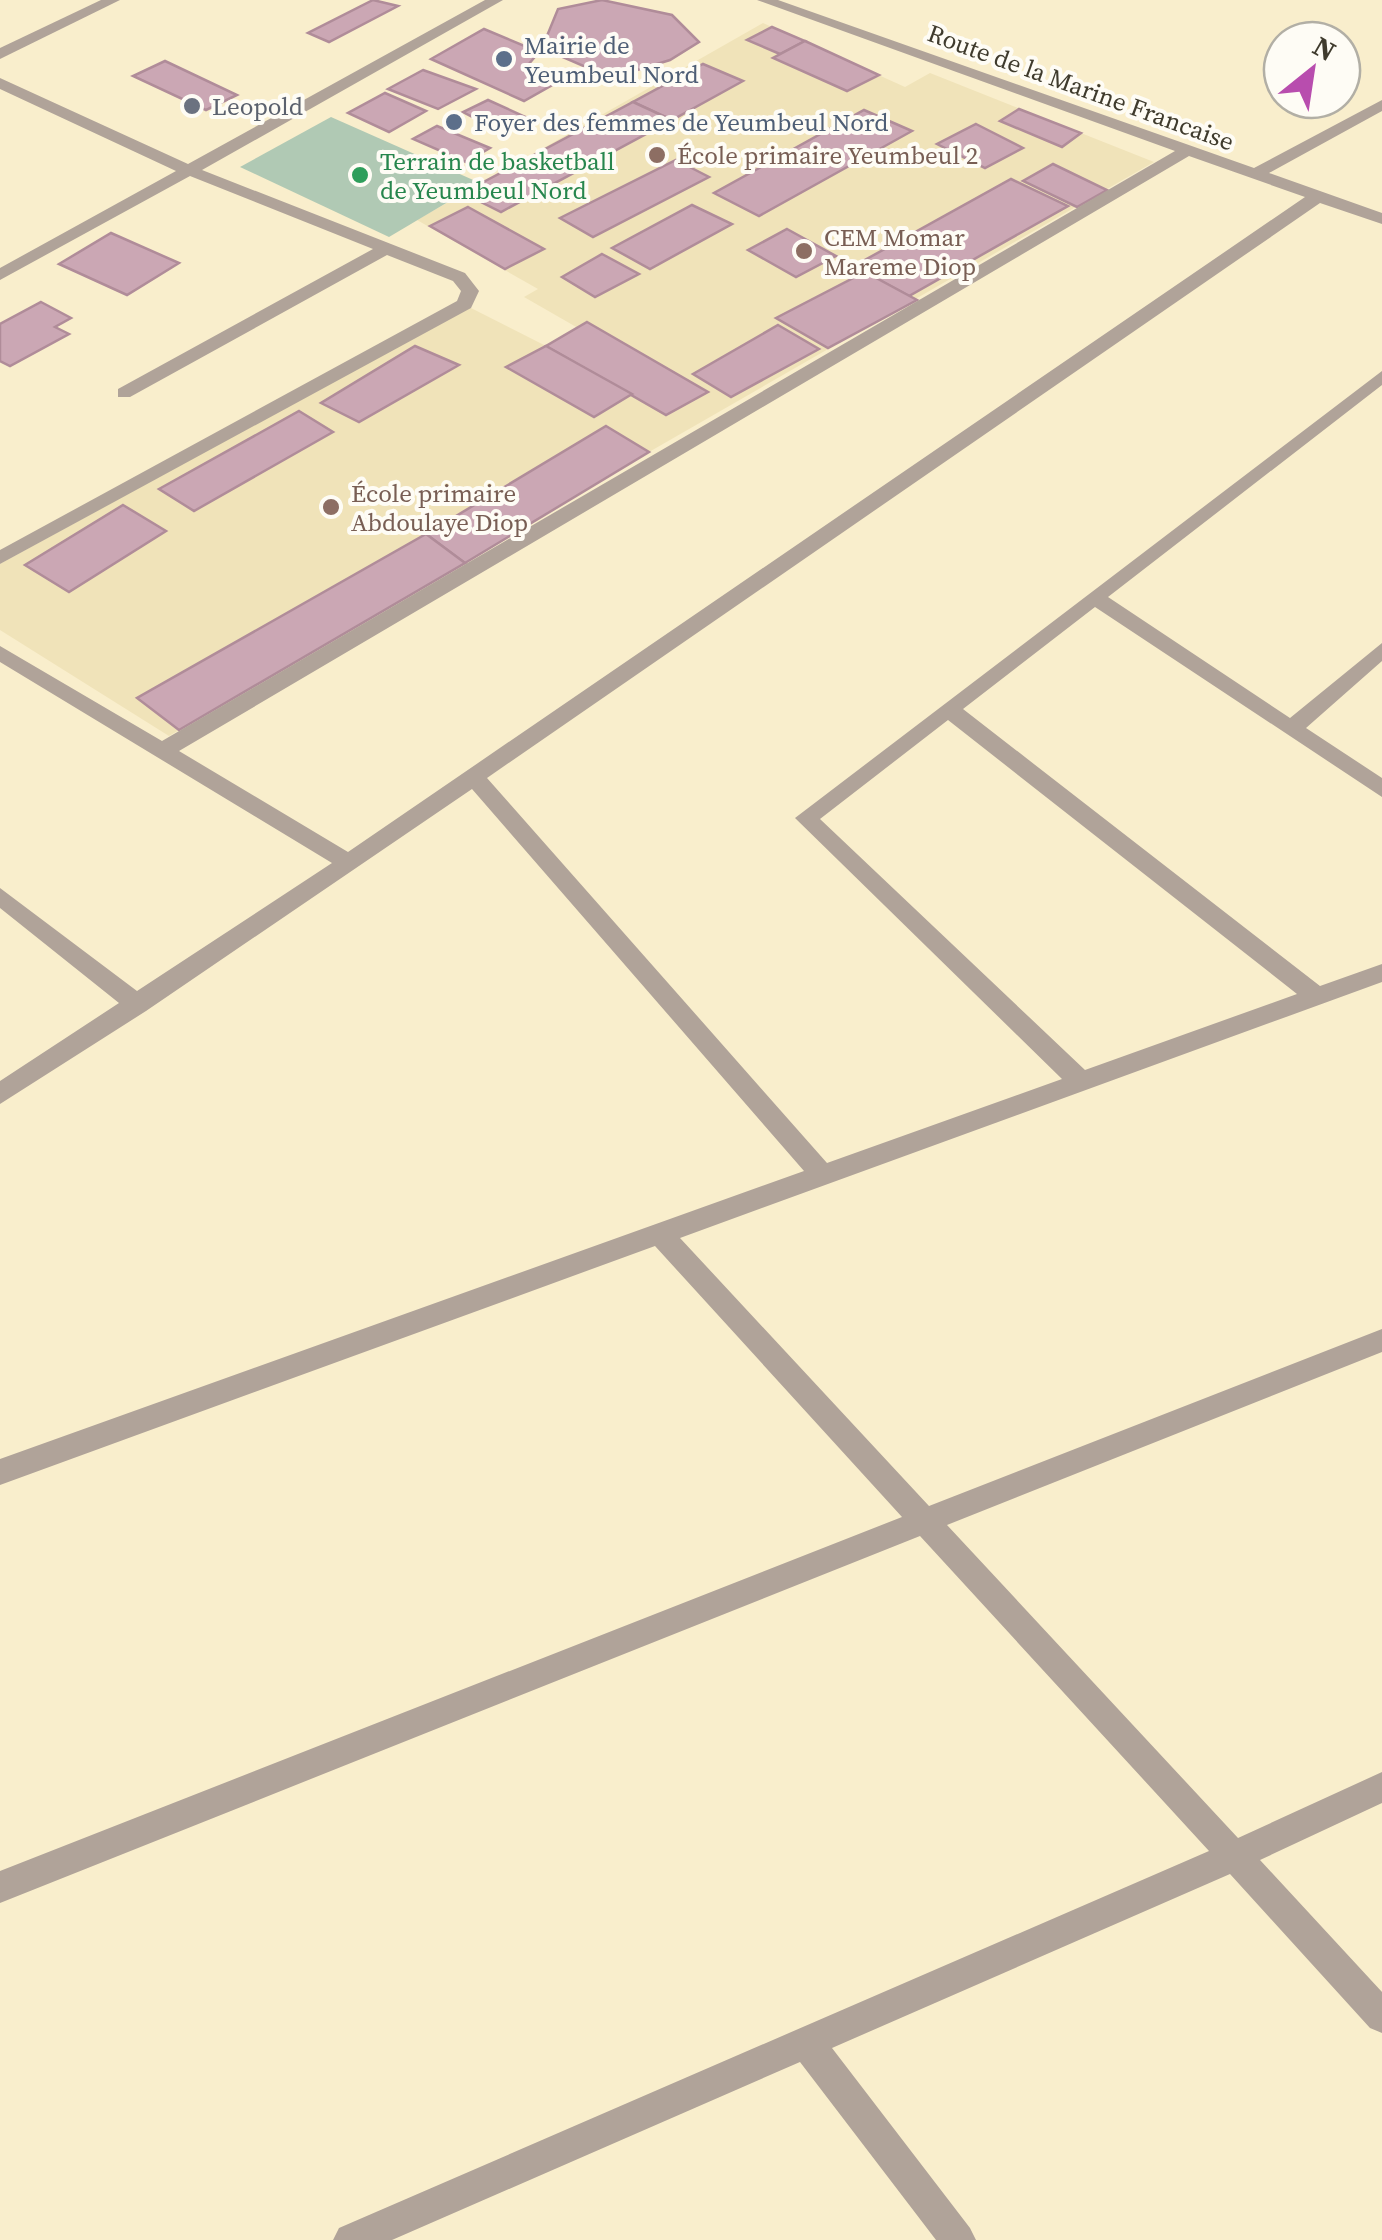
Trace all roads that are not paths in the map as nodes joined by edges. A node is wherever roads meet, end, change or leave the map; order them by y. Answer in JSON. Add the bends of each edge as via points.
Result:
{"nodes":[{"id":1,"x":113,"y":0,"type":"edge"},
{"id":2,"x":496,"y":0,"type":"edge"},
{"id":3,"x":764,"y":0,"type":"edge"},
{"id":4,"x":832,"y":0,"type":"edge"},
{"id":5,"x":807,"y":16,"type":"junction"},
{"id":6,"x":0,"y":54,"type":"edge"},
{"id":7,"x":0,"y":83,"type":"edge"},
{"id":8,"x":1382,"y":105,"type":"edge"},
{"id":9,"x":1186,"y":151,"type":"junction"},
{"id":10,"x":188,"y":170,"type":"junction"},
{"id":11,"x":1254,"y":175,"type":"junction"},
{"id":12,"x":1317,"y":197,"type":"junction"},
{"id":13,"x":1382,"y":219,"type":"edge"},
{"id":14,"x":387,"y":248,"type":"junction"},
{"id":15,"x":0,"y":274,"type":"edge"},
{"id":16,"x":1382,"y":376,"type":"edge"},
{"id":17,"x":124,"y":393,"type":"dead end"},
{"id":18,"x":0,"y":558,"type":"edge"},
{"id":19,"x":1094,"y":597,"type":"junction"},
{"id":20,"x":1382,"y":650,"type":"edge"},
{"id":21,"x":0,"y":653,"type":"edge"},
{"id":22,"x":949,"y":708,"type":"junction"},
{"id":23,"x":1293,"y":727,"type":"junction"},
{"id":24,"x":163,"y":750,"type":"junction"},
{"id":25,"x":472,"y":775,"type":"junction"},
{"id":26,"x":1382,"y":789,"type":"edge"},
{"id":27,"x":349,"y":863,"type":"junction"},
{"id":28,"x":0,"y":896,"type":"edge"},
{"id":29,"x":1382,"y":973,"type":"edge"},
{"id":30,"x":1317,"y":996,"type":"junction"},
{"id":31,"x":138,"y":1005,"type":"junction"},
{"id":32,"x":1080,"y":1082,"type":"junction"},
{"id":33,"x":0,"y":1094,"type":"edge"},
{"id":34,"x":822,"y":1176,"type":"junction"},
{"id":35,"x":660,"y":1234,"type":"junction"},
{"id":36,"x":1382,"y":1340,"type":"edge"},
{"id":37,"x":0,"y":1472,"type":"edge"},
{"id":38,"x":928,"y":1522,"type":"junction"},
{"id":39,"x":1382,"y":1787,"type":"edge"},
{"id":40,"x":1234,"y":1856,"type":"junction"},
{"id":41,"x":0,"y":1888,"type":"edge"},
{"id":42,"x":1382,"y":2016,"type":"edge"},
{"id":43,"x":807,"y":2043,"type":"junction"},
{"id":44,"x":351,"y":2240,"type":"edge"},
{"id":45,"x":958,"y":2240,"type":"edge"}],
"edges":[{"from":1,"to":6,"type":"street"},
{"from":2,"to":10,"type":"street"},
{"from":3,"to":5,"type":"street","name":"Route de la Marine Francaise"},
{"from":4,"to":5,"type":"street"},
{"from":5,"to":9,"type":"street","name":"Route de la Marine Francaise"},
{"from":7,"to":10,"type":"street"},
{"from":8,"to":11,"type":"street"},
{"from":9,"to":11,"type":"street","name":"Route de la Marine Francaise"},
{"from":9,"to":24,"type":"street"},
{"from":10,"to":14,"type":"street"},
{"from":10,"to":15,"type":"street"},
{"from":11,"to":12,"type":"street","name":"Route de la Marine Francaise"},
{"from":12,"to":13,"type":"street","name":"Route de la Marine Francaise"},
{"from":12,"to":25,"type":"street"},
{"from":14,"to":17,"type":"street"},
{"from":14,"to":18,"type":"street","via":[[458,277],[470,292],[465,304]]},
{"from":16,"to":19,"type":"street"},
{"from":19,"to":22,"type":"street"},
{"from":19,"to":23,"type":"street"},
{"from":20,"to":23,"type":"street"},
{"from":21,"to":24,"type":"street"},
{"from":22,"to":30,"type":"street"},
{"from":22,"to":32,"type":"street","via":[[806,818]]},
{"from":23,"to":26,"type":"street"},
{"from":24,"to":27,"type":"street"},
{"from":25,"to":27,"type":"street"},
{"from":25,"to":34,"type":"street"},
{"from":27,"to":31,"type":"street"},
{"from":28,"to":31,"type":"street"},
{"from":29,"to":30,"type":"street"},
{"from":30,"to":32,"type":"street"},
{"from":31,"to":33,"type":"street"},
{"from":32,"to":34,"type":"street"},
{"from":34,"to":35,"type":"street"},
{"from":35,"to":37,"type":"street"},
{"from":35,"to":38,"type":"street"},
{"from":36,"to":38,"type":"street"},
{"from":38,"to":40,"type":"street"},
{"from":38,"to":41,"type":"street"},
{"from":39,"to":40,"type":"street"},
{"from":40,"to":42,"type":"street"},
{"from":40,"to":43,"type":"street"},
{"from":43,"to":44,"type":"street"},
{"from":43,"to":45,"type":"street"}]}
